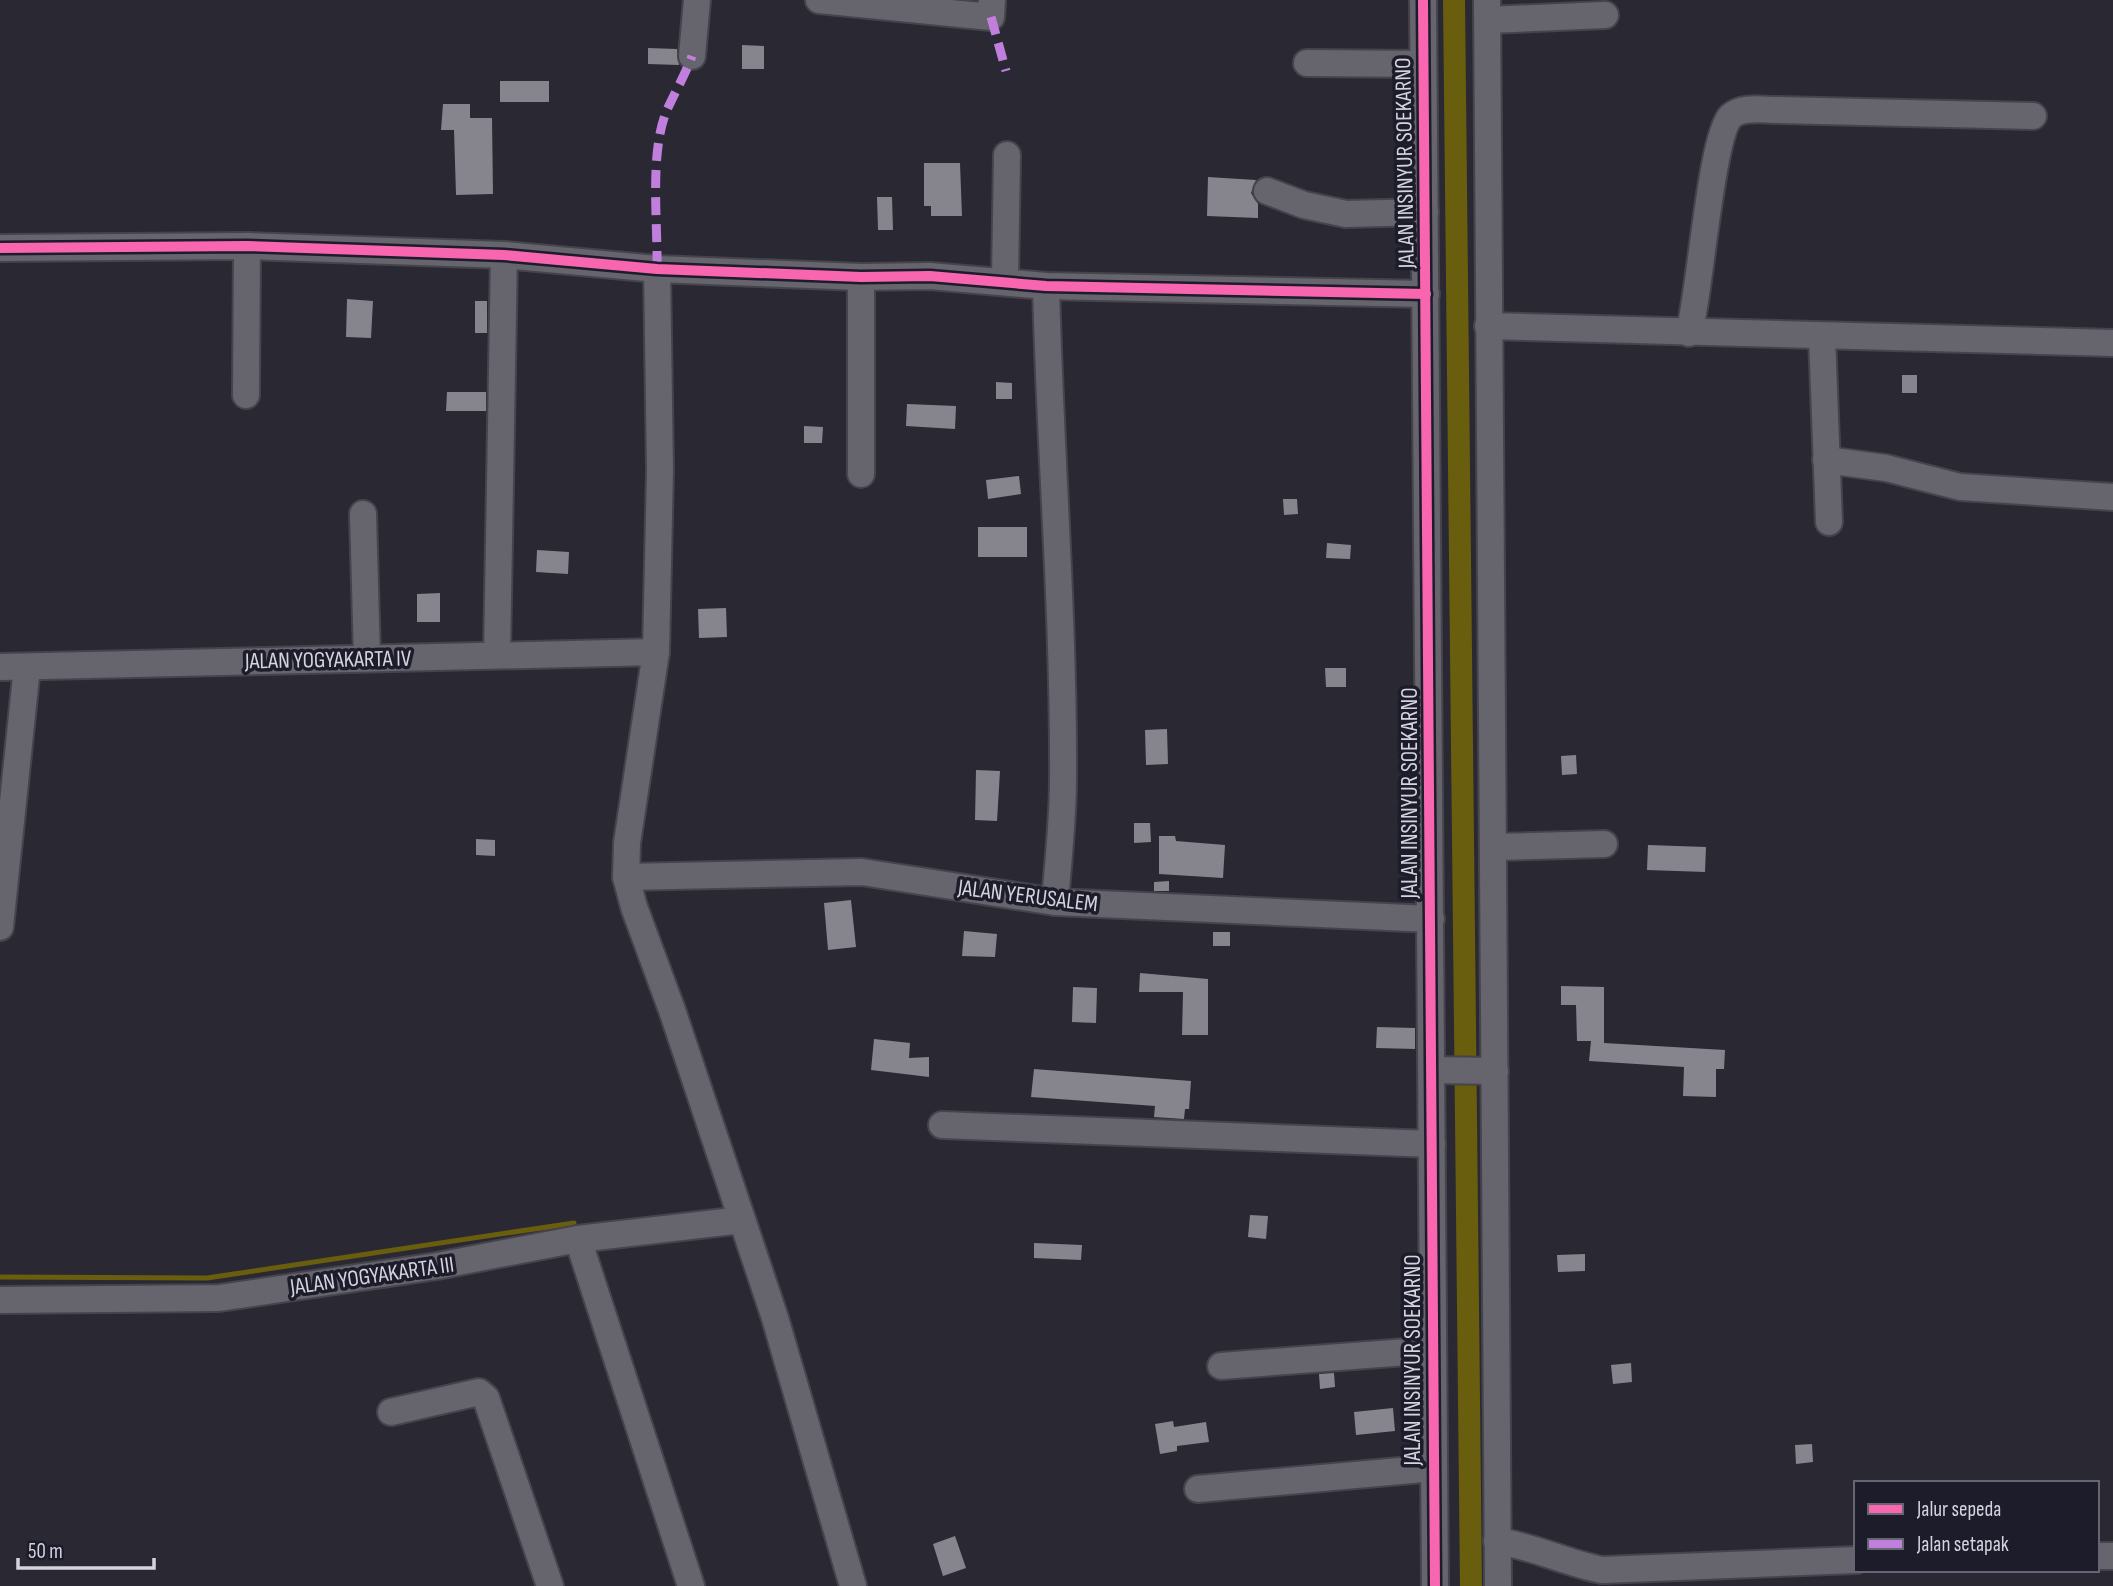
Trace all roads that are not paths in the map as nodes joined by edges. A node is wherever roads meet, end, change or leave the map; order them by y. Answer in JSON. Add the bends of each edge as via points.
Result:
{"nodes":[{"id":1,"x":697,"y":0,"type":"edge"},
{"id":2,"x":818,"y":0,"type":"edge"},
{"id":3,"x":992,"y":0,"type":"edge"},
{"id":4,"x":1423,"y":0,"type":"edge"},
{"id":5,"x":1487,"y":10,"type":"edge"},
{"id":6,"x":1605,"y":15,"type":"dead end"},
{"id":7,"x":692,"y":56,"type":"dead end"},
{"id":8,"x":1307,"y":63,"type":"dead end"},
{"id":9,"x":1423,"y":64,"type":"junction"},
{"id":10,"x":2033,"y":116,"type":"dead end"},
{"id":11,"x":1007,"y":155,"type":"dead end"},
{"id":12,"x":1266,"y":191,"type":"dead end"},
{"id":13,"x":1425,"y":212,"type":"junction"},
{"id":14,"x":247,"y":246,"type":"junction"},
{"id":15,"x":0,"y":248,"type":"edge"},
{"id":16,"x":504,"y":255,"type":"junction"},
{"id":17,"x":657,"y":269,"type":"junction"},
{"id":18,"x":861,"y":277,"type":"junction"},
{"id":19,"x":1005,"y":281,"type":"junction"},
{"id":20,"x":1046,"y":286,"type":"junction"},
{"id":21,"x":1426,"y":294,"type":"junction"},
{"id":22,"x":1489,"y":326,"type":"junction"},
{"id":23,"x":1689,"y":333,"type":"junction"},
{"id":24,"x":1822,"y":336,"type":"junction"},
{"id":25,"x":2113,"y":343,"type":"edge"},
{"id":26,"x":246,"y":395,"type":"dead end"},
{"id":27,"x":1826,"y":460,"type":"junction"},
{"id":28,"x":861,"y":474,"type":"dead end"},
{"id":29,"x":2113,"y":497,"type":"edge"},
{"id":30,"x":363,"y":514,"type":"dead end"},
{"id":31,"x":1829,"y":522,"type":"dead end"},
{"id":32,"x":656,"y":652,"type":"junction"},
{"id":33,"x":497,"y":655,"type":"junction"},
{"id":34,"x":367,"y":657,"type":"junction"},
{"id":35,"x":0,"y":667,"type":"edge"},
{"id":36,"x":27,"y":667,"type":"junction"},
{"id":37,"x":1604,"y":844,"type":"dead end"},
{"id":38,"x":1494,"y":847,"type":"junction"},
{"id":39,"x":626,"y":877,"type":"junction"},
{"id":40,"x":1055,"y":902,"type":"junction"},
{"id":41,"x":1431,"y":919,"type":"junction"},
{"id":42,"x":0,"y":927,"type":"edge"},
{"id":43,"x":1464,"y":1071,"type":"junction"},
{"id":44,"x":942,"y":1125,"type":"dead end"},
{"id":45,"x":1432,"y":1144,"type":"junction"},
{"id":46,"x":741,"y":1220,"type":"junction"},
{"id":47,"x":578,"y":1239,"type":"junction"},
{"id":48,"x":0,"y":1300,"type":"edge"},
{"id":49,"x":1433,"y":1350,"type":"junction"},
{"id":50,"x":1221,"y":1366,"type":"dead end"},
{"id":51,"x":391,"y":1412,"type":"dead end"},
{"id":52,"x":1434,"y":1468,"type":"junction"},
{"id":53,"x":1198,"y":1489,"type":"dead end"},
{"id":54,"x":1497,"y":1541,"type":"junction"},
{"id":55,"x":1854,"y":1560,"type":"edge"},
{"id":56,"x":849,"y":1585,"type":"edge"},
{"id":57,"x":550,"y":1586,"type":"edge"},
{"id":58,"x":691,"y":1586,"type":"edge"},
{"id":59,"x":1436,"y":1586,"type":"edge"},
{"id":60,"x":1498,"y":1586,"type":"edge"}],
"edges":[{"from":1,"to":7,"type":"street"},
{"from":2,"to":3,"type":"street","via":[[991,17]]},
{"from":4,"to":9,"type":"street","name":"JALAN INSINYUR SOEKARNO"},
{"from":5,"to":6,"type":"street"},
{"from":5,"to":22,"type":"street","name":"JALAN INSINYUR SOEKARNO"},
{"from":8,"to":9,"type":"street"},
{"from":9,"to":13,"type":"street","name":"JALAN INSINYUR SOEKARNO"},
{"from":10,"to":23,"type":"street","via":[[1778,110],[1732,115],[1723,128],[1717,157]]},
{"from":11,"to":19,"type":"street"},
{"from":12,"to":13,"type":"street","via":[[1346,214]]},
{"from":13,"to":21,"type":"street","name":"JALAN INSINYUR SOEKARNO"},
{"from":14,"to":15,"type":"street"},
{"from":14,"to":16,"type":"street"},
{"from":14,"to":26,"type":"street"},
{"from":16,"to":17,"type":"street"},
{"from":16,"to":33,"type":"street"},
{"from":17,"to":18,"type":"street"},
{"from":17,"to":32,"type":"street","via":[[660,470]]},
{"from":18,"to":19,"type":"street"},
{"from":18,"to":28,"type":"street"},
{"from":19,"to":20,"type":"street"},
{"from":20,"to":21,"type":"street"},
{"from":20,"to":40,"type":"street","via":[[1050,442],[1059,550],[1063,769]]},
{"from":21,"to":41,"type":"street","name":"JALAN INSINYUR SOEKARNO"},
{"from":22,"to":23,"type":"street"},
{"from":22,"to":38,"type":"street","name":"JALAN INSINYUR SOEKARNO"},
{"from":23,"to":24,"type":"street"},
{"from":24,"to":25,"type":"street"},
{"from":24,"to":27,"type":"street"},
{"from":27,"to":29,"type":"street","via":[[1886,468],[1960,487]]},
{"from":27,"to":31,"type":"street"},
{"from":30,"to":34,"type":"street"},
{"from":32,"to":33,"type":"street","name":"JALAN YOGYAKARTA IV"},
{"from":32,"to":39,"type":"street","via":[[627,843]]},
{"from":33,"to":34,"type":"street","name":"JALAN YOGYAKARTA IV"},
{"from":34,"to":36,"type":"street","name":"JALAN YOGYAKARTA IV"},
{"from":35,"to":36,"type":"street","name":"JALAN YOGYAKARTA IV"},
{"from":36,"to":42,"type":"street"},
{"from":37,"to":38,"type":"street"},
{"from":38,"to":43,"type":"street","name":"JALAN INSINYUR SOEKARNO"},
{"from":39,"to":40,"type":"street","name":"JALAN YERUSALEM","via":[[862,872]]},
{"from":39,"to":46,"type":"street"},
{"from":40,"to":41,"type":"street","name":"JALAN YERUSALEM"},
{"from":41,"to":43,"type":"street","name":"JALAN INSINYUR SOEKARNO"},
{"from":43,"to":45,"type":"street","name":"JALAN INSINYUR SOEKARNO"},
{"from":43,"to":54,"type":"street","name":"JALAN INSINYUR SOEKARNO"},
{"from":44,"to":45,"type":"street"},
{"from":45,"to":49,"type":"street","name":"JALAN INSINYUR SOEKARNO"},
{"from":46,"to":47,"type":"street","name":"JALAN YOGYAKARTA III"},
{"from":46,"to":56,"type":"street","via":[[803,1406]]},
{"from":47,"to":48,"type":"street","name":"JALAN YOGYAKARTA III","via":[[437,1266],[219,1298]]},
{"from":47,"to":58,"type":"street"},
{"from":49,"to":50,"type":"street"},
{"from":49,"to":52,"type":"street","name":"JALAN INSINYUR SOEKARNO"},
{"from":51,"to":57,"type":"street","via":[[479,1392],[486,1398]]},
{"from":52,"to":53,"type":"street"},
{"from":52,"to":59,"type":"street","name":"JALAN INSINYUR SOEKARNO"},
{"from":54,"to":55,"type":"street","via":[[1602,1570]]},
{"from":54,"to":60,"type":"street","name":"JALAN INSINYUR SOEKARNO"}]}
